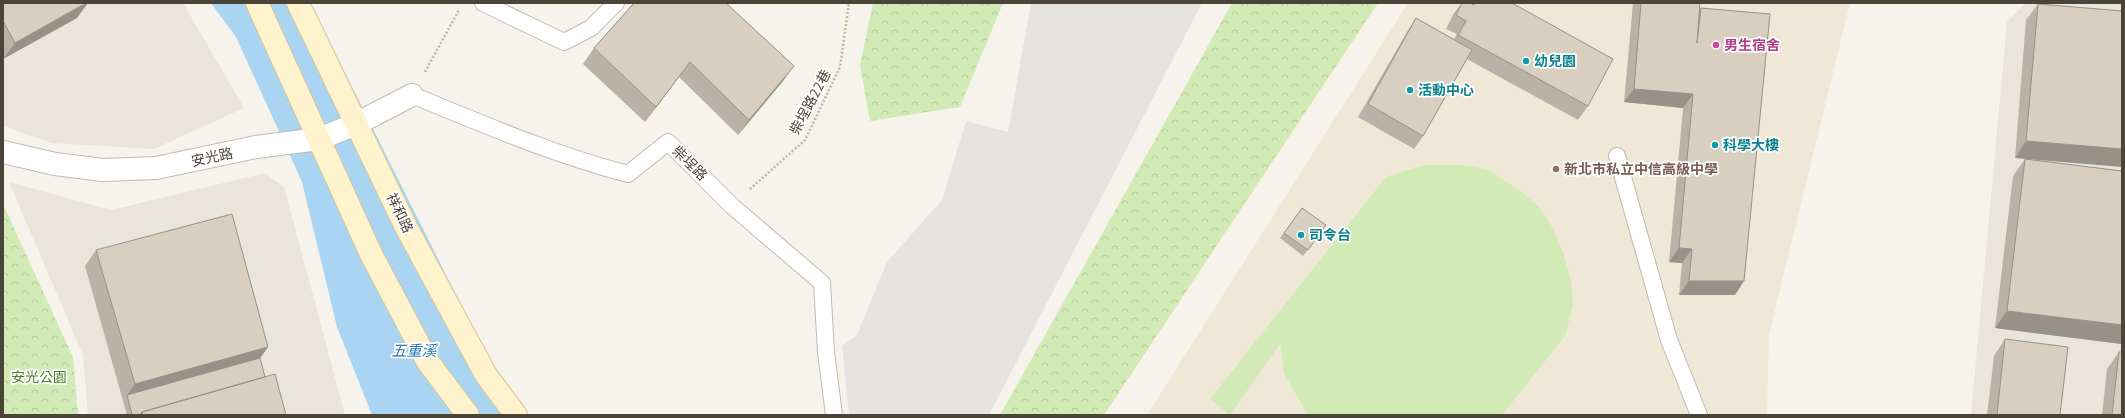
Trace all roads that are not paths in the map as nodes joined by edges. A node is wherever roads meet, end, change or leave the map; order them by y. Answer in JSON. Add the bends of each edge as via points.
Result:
{"nodes":[{"id":1,"x":257,"y":3,"type":"edge"},
{"id":2,"x":298,"y":3,"type":"edge"},
{"id":3,"x":483,"y":3,"type":"edge"},
{"id":4,"x":616,"y":3,"type":"edge"},
{"id":5,"x":412,"y":96,"type":"joint"},
{"id":6,"x":356,"y":124,"type":"junction"},
{"id":7,"x":319,"y":139,"type":"junction"},
{"id":8,"x":3,"y":152,"type":"edge"},
{"id":9,"x":1617,"y":156,"type":"dead end"},
{"id":10,"x":468,"y":415,"type":"edge"},
{"id":11,"x":516,"y":415,"type":"edge"},
{"id":12,"x":834,"y":415,"type":"edge"},
{"id":13,"x":1699,"y":415,"type":"edge"}],
"edges":[{"from":1,"to":7,"type":"main road"},
{"from":2,"to":6,"type":"main road","name":"祥和路"},
{"from":3,"to":4,"type":"lane","via":[[564,42],[590,28]]},
{"from":5,"to":6,"type":"street","name":"安光路"},
{"from":5,"to":12,"type":"lane","name":"柴埕路","via":[[534,144],[590,164],[628,174],[668,142],[732,206],[822,283],[826,352]]},
{"from":6,"to":7,"type":"street","name":"安光路"},
{"from":6,"to":11,"type":"main road","name":"祥和路","via":[[406,227],[486,375]]},
{"from":7,"to":8,"type":"street","name":"安光路","via":[[256,147],[156,168],[118,170],[55,164]]},
{"from":7,"to":10,"type":"main road","via":[[371,254],[428,362]]},
{"from":9,"to":13,"type":"lane","via":[[1668,340]]}]}
